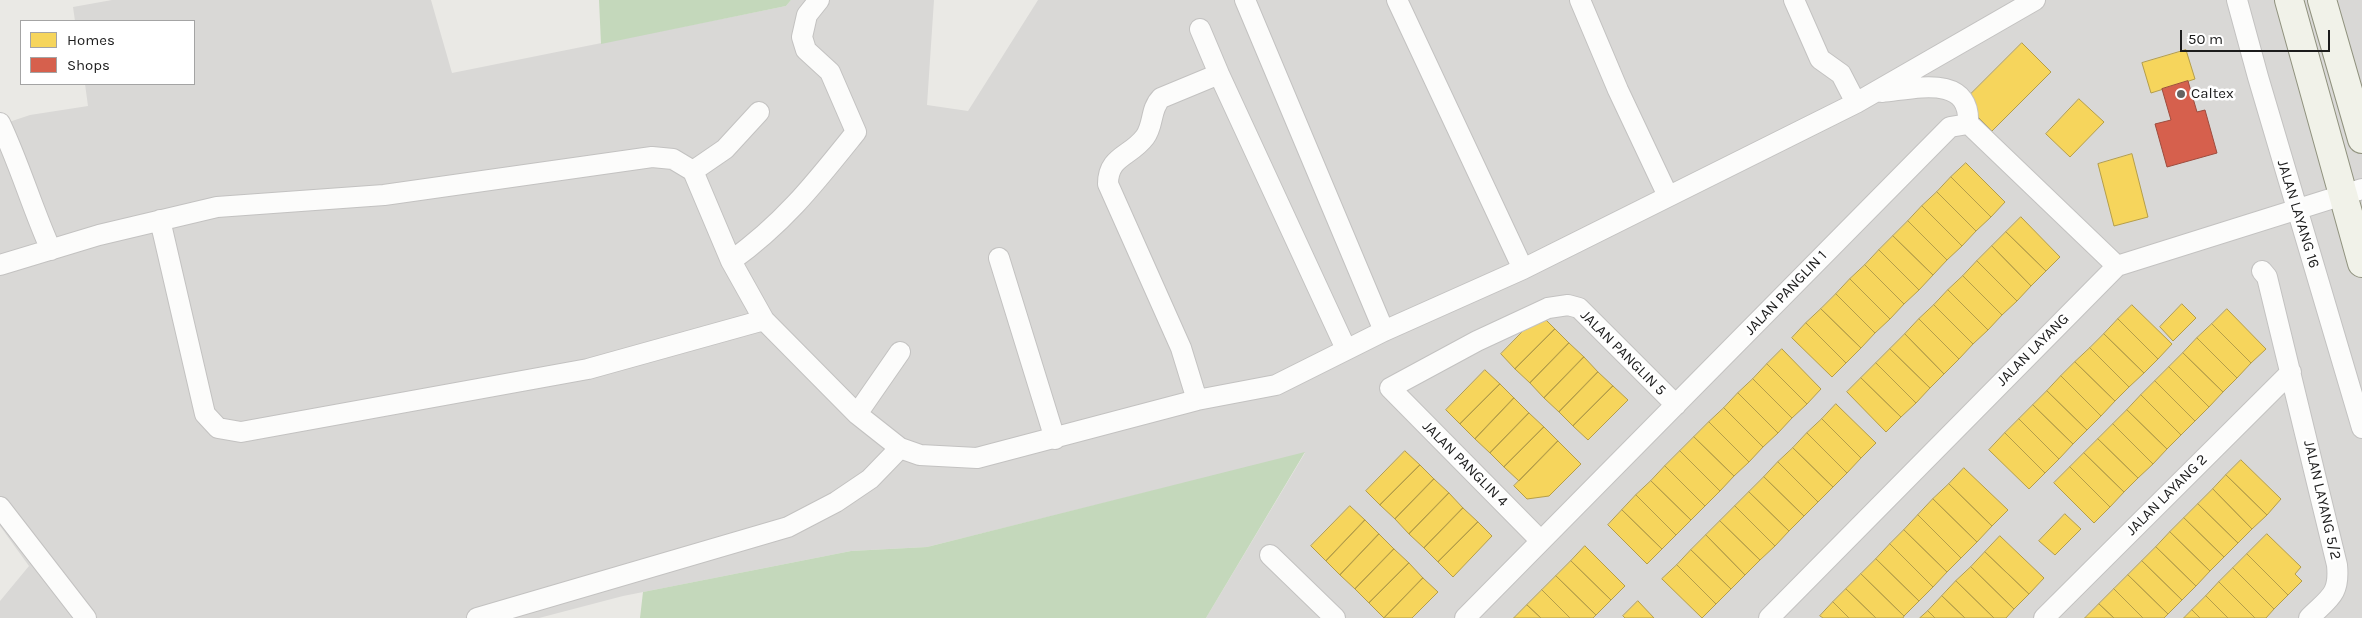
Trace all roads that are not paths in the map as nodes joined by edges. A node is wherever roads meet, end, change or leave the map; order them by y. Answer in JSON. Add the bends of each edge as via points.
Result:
{"nodes":[{"id":1,"x":819,"y":0,"type":"edge"},
{"id":2,"x":1245,"y":0,"type":"edge"},
{"id":3,"x":1397,"y":0,"type":"edge"},
{"id":4,"x":1580,"y":0,"type":"edge"},
{"id":5,"x":1794,"y":0,"type":"edge"},
{"id":6,"x":2035,"y":0,"type":"edge"},
{"id":7,"x":2237,"y":0,"type":"edge"},
{"id":8,"x":2289,"y":0,"type":"edge"},
{"id":9,"x":2322,"y":0,"type":"edge"},
{"id":10,"x":1200,"y":29,"type":"dead end"},
{"id":11,"x":1219,"y":74,"type":"junction"},
{"id":12,"x":1876,"y":92,"type":"junction"},
{"id":13,"x":1856,"y":103,"type":"junction"},
{"id":14,"x":759,"y":112,"type":"dead end"},
{"id":15,"x":0,"y":123,"type":"edge"},
{"id":16,"x":1968,"y":124,"type":"junction"},
{"id":17,"x":2362,"y":139,"type":"edge"},
{"id":18,"x":693,"y":171,"type":"junction"},
{"id":19,"x":2352,"y":192,"type":"edge"},
{"id":20,"x":1668,"y":196,"type":"junction"},
{"id":21,"x":2297,"y":210,"type":"junction"},
{"id":22,"x":160,"y":220,"type":"junction"},
{"id":23,"x":51,"y":250,"type":"junction"},
{"id":24,"x":999,"y":258,"type":"dead end"},
{"id":25,"x":731,"y":261,"type":"junction"},
{"id":26,"x":2362,"y":263,"type":"edge"},
{"id":27,"x":0,"y":265,"type":"edge"},
{"id":28,"x":2117,"y":266,"type":"junction"},
{"id":29,"x":1523,"y":269,"type":"junction"},
{"id":30,"x":2262,"y":270,"type":"dead end"},
{"id":31,"x":764,"y":320,"type":"junction"},
{"id":32,"x":1384,"y":331,"type":"junction"},
{"id":33,"x":1346,"y":349,"type":"junction"},
{"id":34,"x":900,"y":352,"type":"dead end"},
{"id":35,"x":2291,"y":372,"type":"junction"},
{"id":36,"x":1390,"y":388,"type":"joint"},
{"id":37,"x":1197,"y":400,"type":"junction"},
{"id":38,"x":1676,"y":405,"type":"junction"},
{"id":39,"x":857,"y":414,"type":"junction"},
{"id":40,"x":2362,"y":428,"type":"edge"},
{"id":41,"x":1055,"y":439,"type":"junction"},
{"id":42,"x":900,"y":448,"type":"junction"},
{"id":43,"x":0,"y":507,"type":"edge"},
{"id":44,"x":1541,"y":541,"type":"junction"},
{"id":45,"x":1270,"y":555,"type":"dead end"},
{"id":46,"x":86,"y":618,"type":"edge"},
{"id":47,"x":477,"y":618,"type":"edge"},
{"id":48,"x":1335,"y":618,"type":"edge"},
{"id":49,"x":1465,"y":618,"type":"edge"},
{"id":50,"x":1769,"y":618,"type":"edge"},
{"id":51,"x":2044,"y":618,"type":"edge"},
{"id":52,"x":2309,"y":618,"type":"edge"}],
"edges":[{"from":1,"to":25,"type":"street","via":[[807,15],[802,37],[806,50],[830,72],[856,132],[801,200],[763,238]]},
{"from":2,"to":32,"type":"street"},
{"from":3,"to":29,"type":"street"},
{"from":4,"to":20,"type":"street"},
{"from":5,"to":13,"type":"street","via":[[1820,60],[1840,74]]},
{"from":6,"to":12,"type":"street"},
{"from":7,"to":21,"type":"street","name":"JALAN LAYANG 16"},
{"from":8,"to":19,"type":"main road"},
{"from":9,"to":17,"type":"main road"},
{"from":10,"to":11,"type":"street"},
{"from":11,"to":33,"type":"street"},
{"from":11,"to":37,"type":"street","via":[[1161,98],[1154,104],[1150,131],[1139,145],[1108,170],[1108,184],[1181,348]]},
{"from":12,"to":13,"type":"street"},
{"from":12,"to":16,"type":"street","via":[[1938,86],[1953,90],[1965,105]]},
{"from":13,"to":20,"type":"street"},
{"from":14,"to":18,"type":"street","via":[[725,149]]},
{"from":15,"to":23,"type":"street"},
{"from":16,"to":28,"type":"street"},
{"from":16,"to":38,"type":"street","name":"JALAN PANGLIN 1","via":[[1950,127]]},
{"from":18,"to":22,"type":"street","via":[[673,160],[652,157],[384,195],[217,208]]},
{"from":18,"to":25,"type":"street"},
{"from":19,"to":21,"type":"street","name":"JALAN LAYANG"},
{"from":19,"to":26,"type":"main road"},
{"from":20,"to":29,"type":"street"},
{"from":21,"to":28,"type":"street","name":"JALAN LAYANG"},
{"from":21,"to":40,"type":"street","name":"JALAN LAYANG 16"},
{"from":22,"to":23,"type":"street"},
{"from":22,"to":31,"type":"street","via":[[205,414],[218,428],[241,432],[588,369]]},
{"from":23,"to":27,"type":"street"},
{"from":24,"to":41,"type":"street"},
{"from":25,"to":31,"type":"street"},
{"from":28,"to":50,"type":"street","name":"JALAN LAYANG"},
{"from":29,"to":32,"type":"street"},
{"from":30,"to":35,"type":"street","via":[[2267,277]]},
{"from":31,"to":39,"type":"street"},
{"from":32,"to":33,"type":"street"},
{"from":33,"to":37,"type":"street","via":[[1276,385]]},
{"from":34,"to":39,"type":"street"},
{"from":35,"to":51,"type":"street","name":"JALAN LAYANG 2"},
{"from":35,"to":52,"type":"street","name":"JALAN LAYANG 5/2","via":[[2339,583],[2333,594]]},
{"from":36,"to":38,"type":"street","name":"JALAN PANGLIN 5","via":[[1477,341],[1548,308],[1568,304],[1579,308]]},
{"from":36,"to":44,"type":"street","name":"JALAN PANGLIN 4"},
{"from":37,"to":41,"type":"street"},
{"from":38,"to":44,"type":"street","name":"JALAN PANGLIN 1"},
{"from":39,"to":42,"type":"street"},
{"from":41,"to":42,"type":"street","via":[[976,458],[920,455]]},
{"from":42,"to":47,"type":"street","via":[[870,478],[836,502],[788,527]]},
{"from":43,"to":46,"type":"street"},
{"from":44,"to":49,"type":"street","name":"JALAN PANGLIN 1"},
{"from":45,"to":48,"type":"street"}]}
